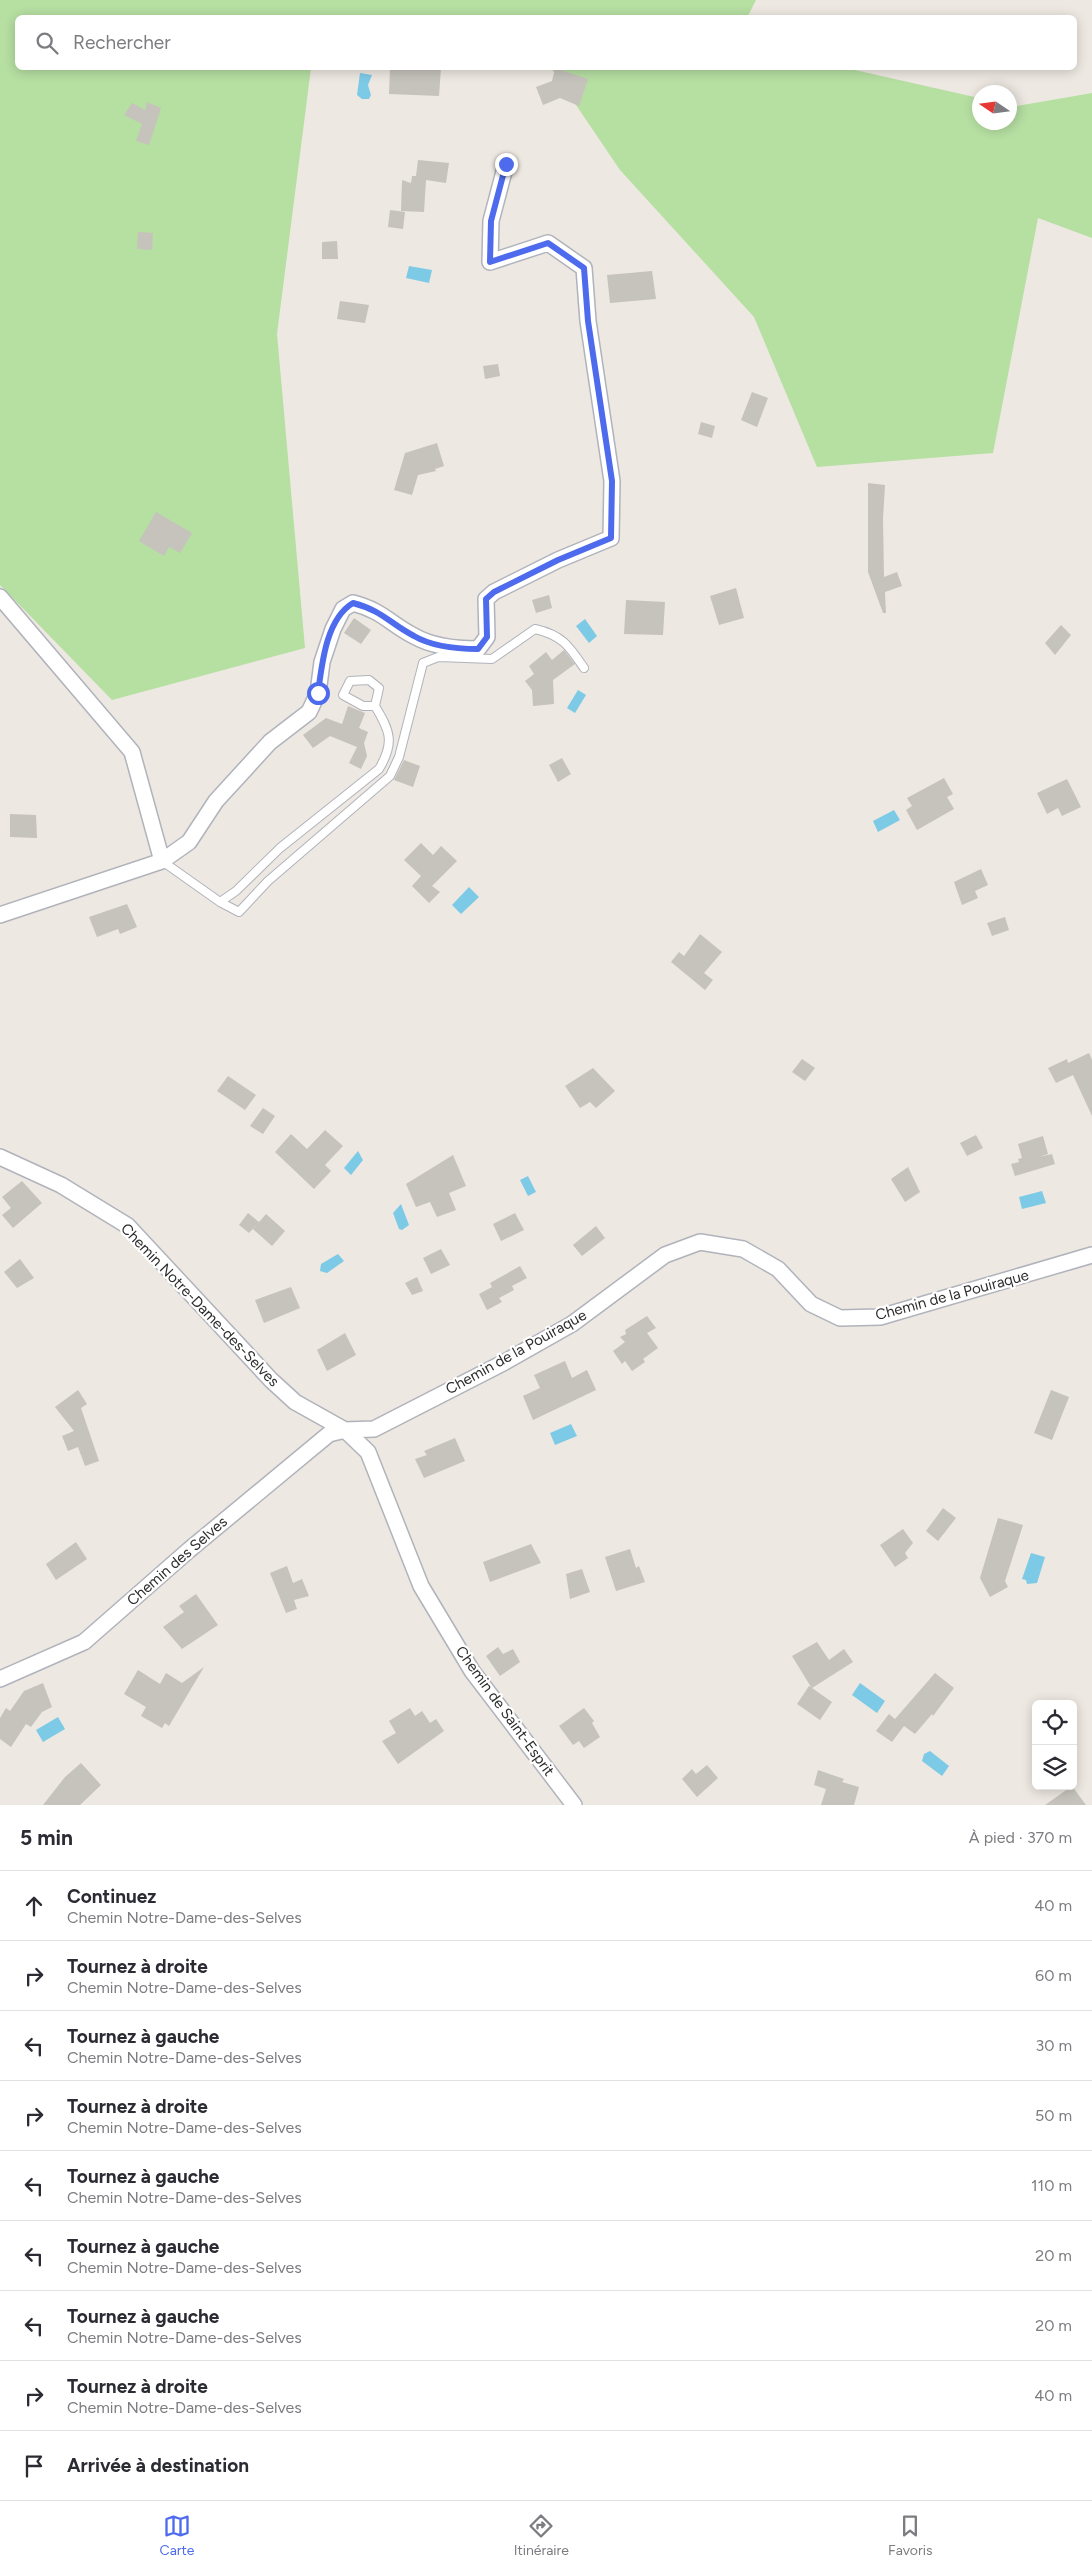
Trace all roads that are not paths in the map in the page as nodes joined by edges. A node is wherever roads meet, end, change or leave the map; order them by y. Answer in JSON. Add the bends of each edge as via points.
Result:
{"nodes":[{"id":1,"x":506,"y":164,"type":"dead end"},
{"id":2,"x":0,"y":597,"type":"edge"},
{"id":3,"x":584,"y":668,"type":"dead end"},
{"id":4,"x":375,"y":706,"type":"junction"},
{"id":5,"x":162,"y":861,"type":"junction"},
{"id":6,"x":220,"y":902,"type":"junction"},
{"id":7,"x":0,"y":915,"type":"edge"},
{"id":8,"x":0,"y":1157,"type":"edge"},
{"id":9,"x":1092,"y":1255,"type":"edge"},
{"id":10,"x":345,"y":1430,"type":"junction"},
{"id":11,"x":0,"y":1679,"type":"edge"},
{"id":12,"x":574,"y":1805,"type":"edge"}],
"edges":[{"from":1,"to":5,"type":"street","via":[[491,221],[490,262],[548,243],[584,268],[588,321],[612,481],[611,538],[494,592],[486,599],[487,637],[478,649],[460,649],[421,639],[374,608],[353,603],[343,609],[325,653],[318,693],[309,712],[270,742],[216,801],[189,842]]},
{"from":2,"to":5,"type":"street","via":[[132,752]]},
{"from":3,"to":6,"type":"lane","via":[[567,643],[549,632],[535,629],[492,659],[438,657],[423,663],[399,757],[390,776],[268,881],[239,912]]},
{"from":4,"to":4,"type":"lane","via":[[379,688],[369,680],[350,681],[343,695],[363,706]]},
{"from":4,"to":6,"type":"lane","via":[[389,730],[389,743],[379,769],[280,848],[236,891]]},
{"from":5,"to":6,"type":"lane"},
{"from":5,"to":7,"type":"street"},
{"from":8,"to":10,"type":"street","name":"Chemin Notre-Dame-des-Selves","via":[[62,1185],[128,1226],[271,1380],[295,1402]]},
{"from":9,"to":10,"type":"street","name":"Chemin de la Pouiraque","via":[[880,1317],[840,1318],[811,1304],[778,1269],[743,1248],[700,1242],[664,1255],[572,1324],[503,1363],[374,1429]]},
{"from":10,"to":11,"type":"street","name":"Chemin des Selves","via":[[329,1434],[304,1452],[84,1642]]},
{"from":10,"to":12,"type":"street","name":"Chemin de Saint-Esprit","via":[[368,1452],[421,1586],[472,1671]]}]}
